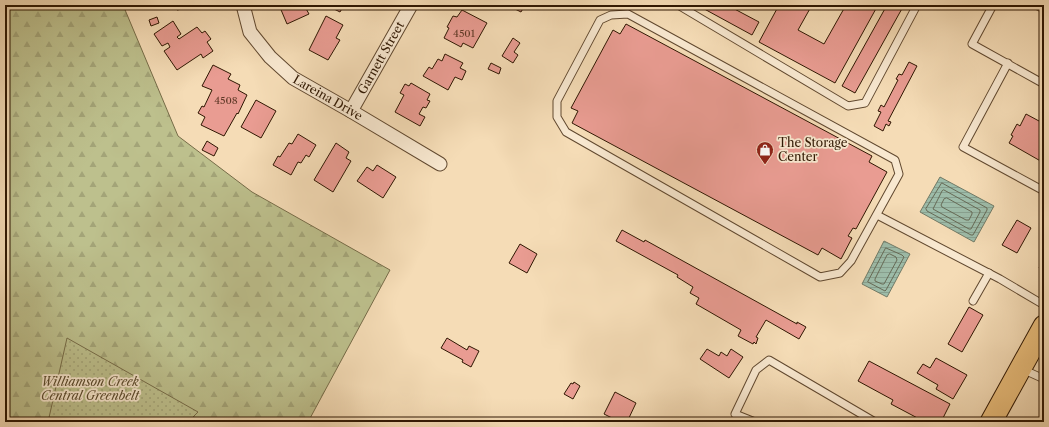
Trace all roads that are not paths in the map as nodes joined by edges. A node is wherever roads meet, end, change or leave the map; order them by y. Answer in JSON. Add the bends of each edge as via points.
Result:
{"nodes":[{"id":1,"x":243,"y":5,"type":"edge"},
{"id":2,"x":411,"y":5,"type":"edge"},
{"id":3,"x":678,"y":5,"type":"edge"},
{"id":4,"x":917,"y":5,"type":"edge"},
{"id":5,"x":993,"y":5,"type":"edge"},
{"id":6,"x":1036,"y":5,"type":"edge"},
{"id":7,"x":1044,"y":9,"type":"edge"},
{"id":8,"x":1008,"y":63,"type":"junction"},
{"id":9,"x":1044,"y":84,"type":"edge"},
{"id":10,"x":351,"y":111,"type":"junction"},
{"id":11,"x":440,"y":164,"type":"dead end"},
{"id":12,"x":1044,"y":190,"type":"edge"},
{"id":13,"x":876,"y":215,"type":"junction"},
{"id":14,"x":989,"y":273,"type":"junction"},
{"id":15,"x":973,"y":301,"type":"dead end"},
{"id":16,"x":1044,"y":305,"type":"edge"},
{"id":17,"x":1044,"y":326,"type":"edge"},
{"id":18,"x":1021,"y":368,"type":"junction"},
{"id":19,"x":1044,"y":378,"type":"edge"},
{"id":20,"x":755,"y":422,"type":"edge"},
{"id":21,"x":875,"y":422,"type":"edge"},
{"id":22,"x":991,"y":422,"type":"edge"}],
"edges":[{"from":1,"to":10,"type":"street","name":"Lareina Drive","via":[[250,32],[270,57],[293,78]]},
{"from":2,"to":10,"type":"street","name":"Garnett Street"},
{"from":3,"to":4,"type":"lane","via":[[848,106],[865,103]]},
{"from":5,"to":8,"type":"lane","via":[[972,44]]},
{"from":6,"to":7,"type":"lane"},
{"from":8,"to":9,"type":"lane"},
{"from":8,"to":12,"type":"lane","via":[[963,146]]},
{"from":10,"to":11,"type":"street","name":"Lareina Drive"},
{"from":13,"to":13,"type":"lane","via":[[851,261],[840,273],[820,277],[566,132],[557,117],[557,101],[600,20],[611,15],[628,14],[895,160],[899,174]]},
{"from":13,"to":14,"type":"lane"},
{"from":14,"to":15,"type":"lane"},
{"from":14,"to":16,"type":"lane"},
{"from":17,"to":18,"type":"main road"},
{"from":18,"to":19,"type":"lane"},
{"from":18,"to":22,"type":"main road"},
{"from":20,"to":21,"type":"lane","via":[[735,414],[756,370],[769,360]]}]}
